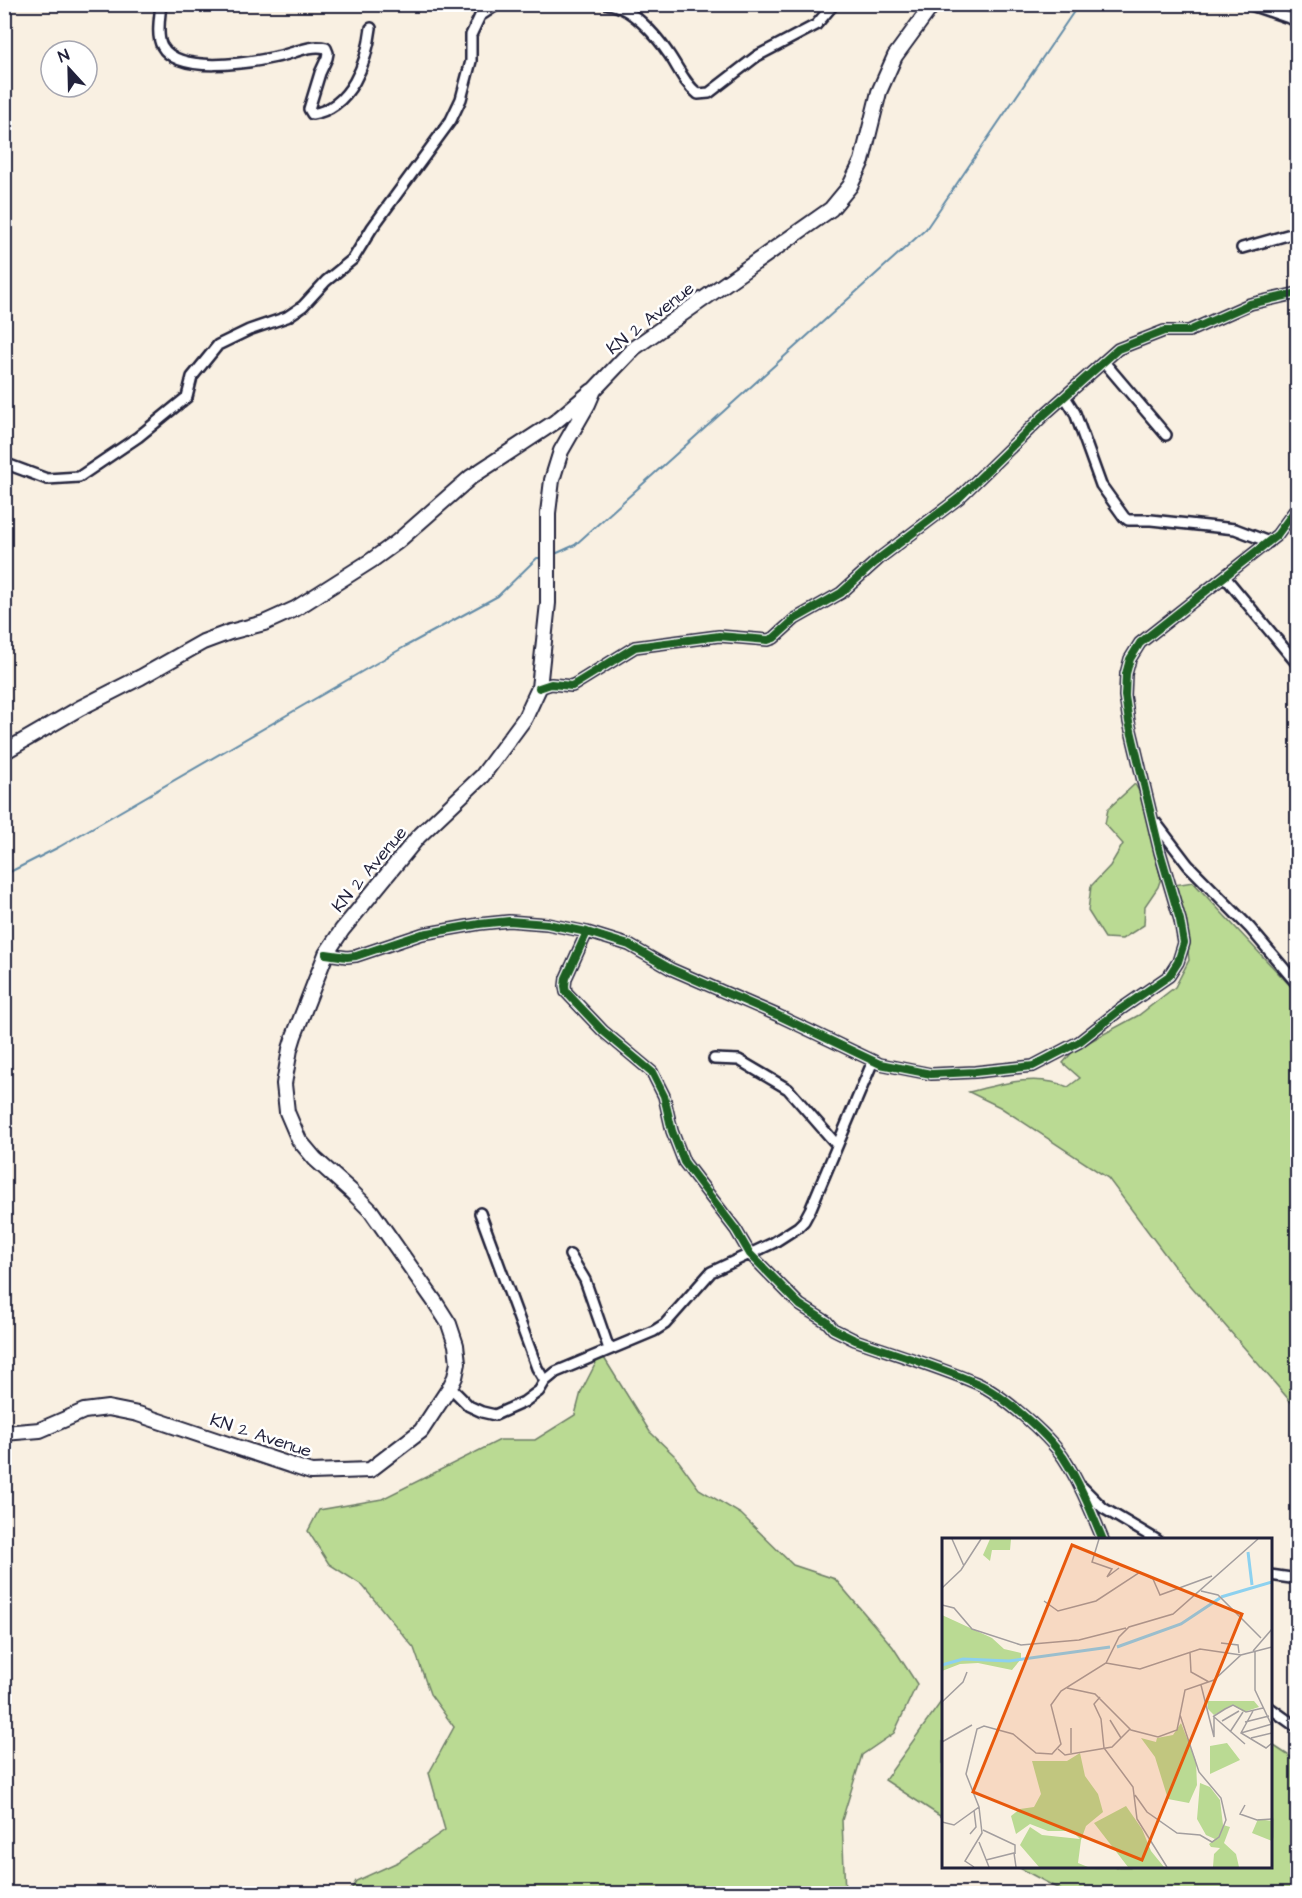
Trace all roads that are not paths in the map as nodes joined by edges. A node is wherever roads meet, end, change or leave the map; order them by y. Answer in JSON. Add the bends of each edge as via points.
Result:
{"nodes":[{"id":1,"x":161,"y":4,"type":"edge"},
{"id":2,"x":498,"y":4,"type":"edge"},
{"id":3,"x":608,"y":4,"type":"edge"},
{"id":4,"x":834,"y":4,"type":"edge"},
{"id":5,"x":933,"y":4,"type":"edge"},
{"id":6,"x":1248,"y":4,"type":"edge"},
{"id":7,"x":1298,"y":21,"type":"edge"},
{"id":8,"x":371,"y":28,"type":"dead end"},
{"id":9,"x":1298,"y":232,"type":"edge"},
{"id":10,"x":1242,"y":248,"type":"dead end"},
{"id":11,"x":1298,"y":293,"type":"edge"},
{"id":12,"x":1104,"y":362,"type":"junction"},
{"id":13,"x":594,"y":390,"type":"junction"},
{"id":14,"x":1065,"y":397,"type":"junction"},
{"id":15,"x":1166,"y":435,"type":"dead end"},
{"id":16,"x":4,"y":463,"type":"edge"},
{"id":17,"x":1298,"y":506,"type":"edge"},
{"id":18,"x":1269,"y":542,"type":"junction"},
{"id":19,"x":1225,"y":577,"type":"junction"},
{"id":20,"x":1298,"y":665,"type":"edge"},
{"id":21,"x":539,"y":688,"type":"junction"},
{"id":22,"x":4,"y":752,"type":"edge"},
{"id":23,"x":1153,"y":819,"type":"junction"},
{"id":24,"x":587,"y":932,"type":"junction"},
{"id":25,"x":326,"y":954,"type":"junction"},
{"id":26,"x":1298,"y":985,"type":"edge"},
{"id":27,"x":714,"y":1059,"type":"dead end"},
{"id":28,"x":873,"y":1061,"type":"junction"},
{"id":29,"x":837,"y":1145,"type":"junction"},
{"id":30,"x":480,"y":1213,"type":"dead end"},
{"id":31,"x":750,"y":1254,"type":"junction"},
{"id":32,"x":570,"y":1255,"type":"dead end"},
{"id":33,"x":609,"y":1349,"type":"junction"},
{"id":34,"x":545,"y":1381,"type":"junction"},
{"id":35,"x":450,"y":1387,"type":"junction"},
{"id":36,"x":4,"y":1433,"type":"edge"},
{"id":37,"x":1078,"y":1483,"type":"junction"},
{"id":38,"x":1103,"y":1538,"type":"edge"},
{"id":39,"x":1155,"y":1538,"type":"edge"},
{"id":40,"x":1272,"y":1575,"type":"edge"},
{"id":41,"x":1298,"y":1579,"type":"edge"},
{"id":42,"x":1272,"y":1709,"type":"edge"},
{"id":43,"x":1298,"y":1728,"type":"edge"}],
"edges":[{"from":1,"to":8,"type":"street","via":[[161,45],[171,57],[194,64],[237,63],[316,46],[326,48],[327,58],[309,109],[312,114],[341,101],[359,73],[368,51]]},
{"from":2,"to":16,"type":"street","via":[[480,16],[471,35],[471,61],[451,120],[353,259],[303,306],[287,317],[218,345],[192,377],[187,397],[79,477],[47,479]]},
{"from":3,"to":4,"type":"street","via":[[618,5],[634,16],[667,51],[698,94],[709,93],[757,57],[816,25]]},
{"from":5,"to":13,"type":"main road","name":"KN 2 Avenue","via":[[895,56],[879,92],[862,161],[850,186],[831,209],[634,348]]},
{"from":6,"to":7,"type":"street"},
{"from":9,"to":10,"type":"street"},
{"from":11,"to":12,"type":"street","via":[[1250,304],[1190,331],[1164,331],[1118,349]]},
{"from":12,"to":14,"type":"street"},
{"from":12,"to":15,"type":"street"},
{"from":13,"to":21,"type":"main road","name":"KN 2 Avenue","via":[[561,451],[552,480],[548,603]]},
{"from":13,"to":22,"type":"main road","via":[[555,422],[471,477],[397,542],[295,609],[203,642]]},
{"from":14,"to":18,"type":"street","via":[[1075,413],[1101,485],[1128,520],[1235,529]]},
{"from":14,"to":21,"type":"street","via":[[958,498],[841,593],[795,619],[774,638],[719,636],[635,647],[572,686],[551,684]]},
{"from":17,"to":18,"type":"street"},
{"from":18,"to":19,"type":"street"},
{"from":19,"to":20,"type":"street"},
{"from":19,"to":23,"type":"street","via":[[1140,643],[1130,659],[1125,696]]},
{"from":21,"to":25,"type":"main road","name":"KN 2 Avenue","via":[[525,718],[482,776],[418,837]]},
{"from":23,"to":26,"type":"street","via":[[1188,865],[1250,928]]},
{"from":23,"to":28,"type":"street","via":[[1184,938],[1180,957],[1169,976],[1079,1042],[1033,1065],[931,1074]]},
{"from":24,"to":25,"type":"street","via":[[509,921],[422,934],[356,956]]},
{"from":24,"to":28,"type":"street","via":[[629,945],[671,969]]},
{"from":24,"to":31,"type":"street","via":[[566,978],[566,992],[603,1031],[652,1072],[664,1096],[684,1162]]},
{"from":25,"to":35,"type":"main road","name":"KN 2 Avenue","via":[[290,1049],[284,1084],[286,1112],[299,1140],[371,1212],[444,1317],[456,1345],[458,1363]]},
{"from":27,"to":29,"type":"street","via":[[739,1060],[788,1089]]},
{"from":28,"to":29,"type":"street"},
{"from":29,"to":31,"type":"street","via":[[804,1221]]},
{"from":30,"to":34,"type":"street"},
{"from":31,"to":33,"type":"street","via":[[711,1272],[665,1324]]},
{"from":31,"to":37,"type":"street","via":[[800,1305],[840,1333],[978,1384],[1003,1400],[1044,1434]]},
{"from":32,"to":33,"type":"street","via":[[585,1280]]},
{"from":33,"to":34,"type":"street","via":[[556,1371]]},
{"from":34,"to":35,"type":"street","via":[[524,1402],[495,1415],[469,1406]]},
{"from":35,"to":36,"type":"main road","name":"KN 2 Avenue","via":[[421,1431],[370,1470],[311,1472],[138,1414],[108,1408],[84,1411],[40,1430]]},
{"from":37,"to":38,"type":"street"},
{"from":37,"to":39,"type":"street","via":[[1103,1508]]},
{"from":40,"to":41,"type":"street"},
{"from":42,"to":43,"type":"street"}]}
